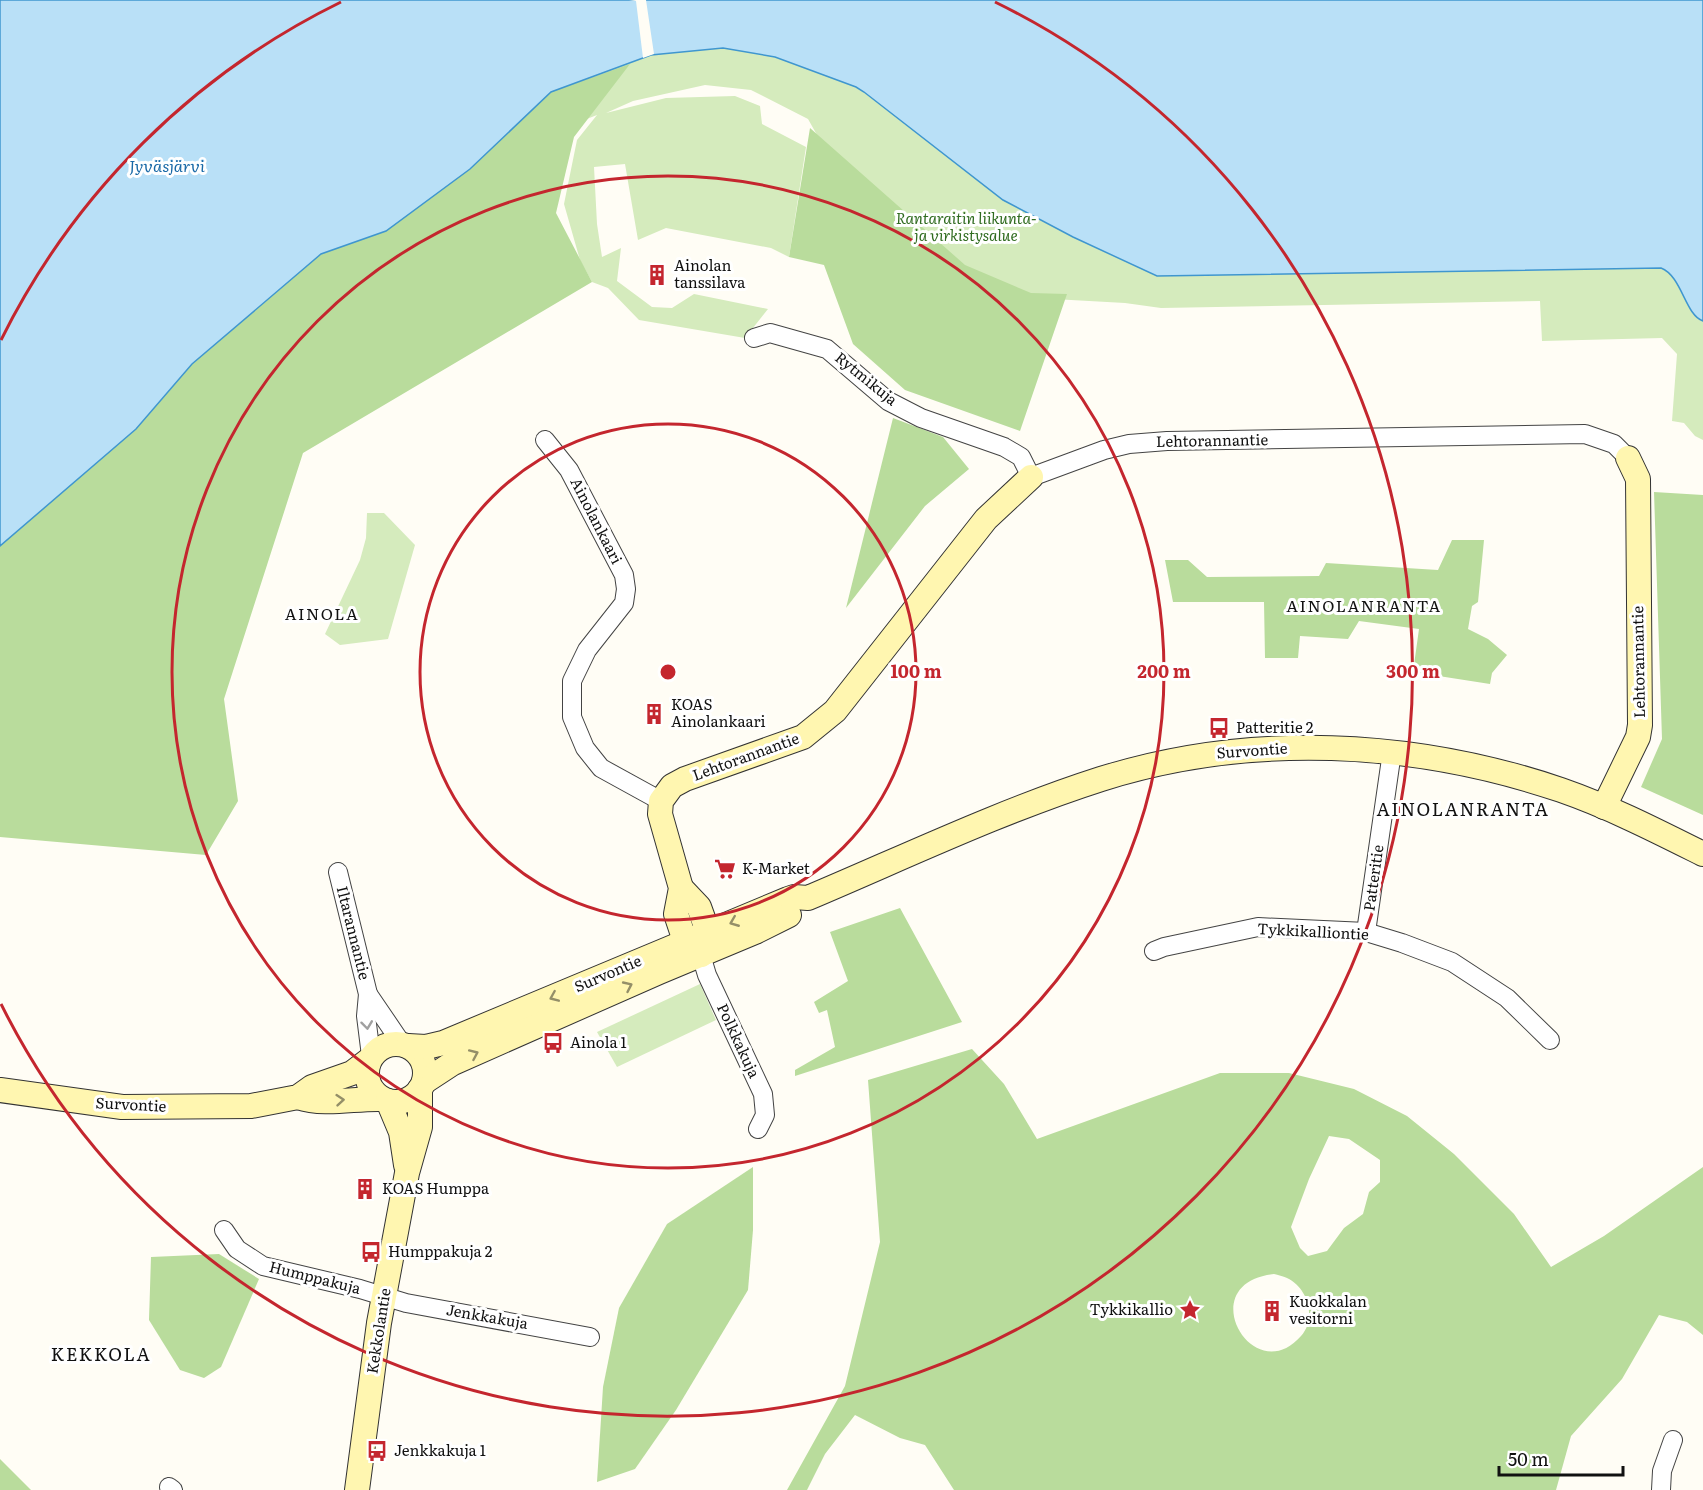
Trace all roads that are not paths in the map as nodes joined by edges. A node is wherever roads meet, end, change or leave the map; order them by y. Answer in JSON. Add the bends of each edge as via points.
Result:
{"nodes":[{"id":1,"x":754,"y":338,"type":"dead end"},
{"id":2,"x":545,"y":440,"type":"dead end"},
{"id":3,"x":1628,"y":458,"type":"joint"},
{"id":4,"x":1031,"y":477,"type":"junction"},
{"id":5,"x":1392,"y":752,"type":"junction"},
{"id":6,"x":662,"y":801,"type":"junction"},
{"id":7,"x":1604,"y":807,"type":"junction"},
{"id":8,"x":1703,"y":854,"type":"edge"},
{"id":9,"x":338,"y":872,"type":"dead end"},
{"id":10,"x":1366,"y":932,"type":"junction"},
{"id":11,"x":698,"y":943,"type":"junction"},
{"id":12,"x":1154,"y":951,"type":"dead end"},
{"id":13,"x":368,"y":994,"type":"junction"},
{"id":14,"x":1550,"y":1040,"type":"dead end"},
{"id":15,"x":405,"y":1045,"type":"junction"},
{"id":16,"x":370,"y":1058,"type":"junction"},
{"id":17,"x":422,"y":1086,"type":"junction"},
{"id":18,"x":0,"y":1090,"type":"edge"},
{"id":19,"x":298,"y":1097,"type":"junction"},
{"id":20,"x":386,"y":1100,"type":"junction"},
{"id":21,"x":758,"y":1129,"type":"dead end"},
{"id":22,"x":408,"y":1173,"type":"junction"},
{"id":23,"x":224,"y":1230,"type":"dead end"},
{"id":24,"x":384,"y":1295,"type":"junction"},
{"id":25,"x":590,"y":1336,"type":"dead end"},
{"id":26,"x":1673,"y":1440,"type":"dead end"},
{"id":27,"x":357,"y":1490,"type":"edge"},
{"id":28,"x":1661,"y":1490,"type":"edge"}],
"edges":[{"from":1,"to":4,"type":"street","name":"Rytmikuja","via":[[770,333],[827,349],[888,401],[921,418],[1004,447],[1021,457]]},
{"from":2,"to":6,"type":"street","name":"Ainolankaari","via":[[569,470],[624,575],[626,589],[624,603],[587,650],[572,681],[572,717],[585,748],[601,768]]},
{"from":3,"to":4,"type":"street","name":"Lehtorannantie","via":[[1614,444],[1585,434],[1167,441],[1104,450]]},
{"from":3,"to":7,"type":"main road","name":"Lehtorannantie","via":[[1638,478],[1640,724],[1638,737]]},
{"from":4,"to":6,"type":"main road","name":"Lehtorannantie","via":[[986,519],[835,711],[803,737],[685,779],[672,786]]},
{"from":5,"to":7,"type":"main road","name":"Survontie","via":[[1480,767]]},
{"from":5,"to":10,"type":"street","name":"Patteritie"},
{"from":5,"to":11,"type":"main road","name":"Survontie","via":[[1353,748],[1254,750],[1203,755],[1141,768],[1059,793],[808,898],[800,910],[755,932]]},
{"from":6,"to":11,"type":"main road","via":[[660,814],[681,888],[676,914]]},
{"from":7,"to":8,"type":"main road","name":"Survontie"},
{"from":9,"to":13,"type":"street","name":"Iltarannantie"},
{"from":10,"to":12,"type":"street","name":"Tykkikalliontie","via":[[1258,927]]},
{"from":10,"to":14,"type":"street","name":"Tykkikalliontie","via":[[1452,962],[1507,998]]},
{"from":11,"to":15,"type":"main road","name":"Survontie","one_way":true,"via":[[443,1043],[426,1047]]},
{"from":17,"to":11,"type":"main road","name":"Survontie","one_way":true,"via":[[453,1063],[659,972]]},
{"from":11,"to":21,"type":"street","name":"Polkkakuja","via":[[708,975],[763,1094],[765,1114]]},
{"from":13,"to":15,"type":"street","name":"Iltarannantie"},
{"from":13,"to":16,"type":"street","name":"Iltarannantie","one_way":true},
{"from":15,"to":16,"type":"main road","via":[[385,1045]]},
{"from":15,"to":17,"type":"main road","via":[[421,1057],[425,1074]]},
{"from":16,"to":19,"type":"main road","name":"Survontie","via":[[352,1073],[312,1087]]},
{"from":16,"to":20,"type":"main road","via":[[370,1086]]},
{"from":17,"to":20,"type":"main road","via":[[416,1095],[403,1102]]},
{"from":17,"to":22,"type":"main road","name":"Kekkolantie","via":[[420,1127]]},
{"from":18,"to":19,"type":"main road","name":"Survontie","via":[[122,1107],[251,1106]]},
{"from":19,"to":20,"type":"main road","name":"Survontie","one_way":true,"via":[[315,1102]]},
{"from":20,"to":22,"type":"main road","name":"Kekkolantie","via":[[401,1132]]},
{"from":22,"to":24,"type":"main road","name":"Kekkolantie"},
{"from":23,"to":24,"type":"street","name":"Humppakuja","via":[[237,1249],[263,1266]]},
{"from":24,"to":25,"type":"street","name":"Jenkkakuja","via":[[406,1303]]},
{"from":24,"to":27,"type":"main road","name":"Kekkolantie"},
{"from":26,"to":28,"type":"street","via":[[1662,1471]]}]}
